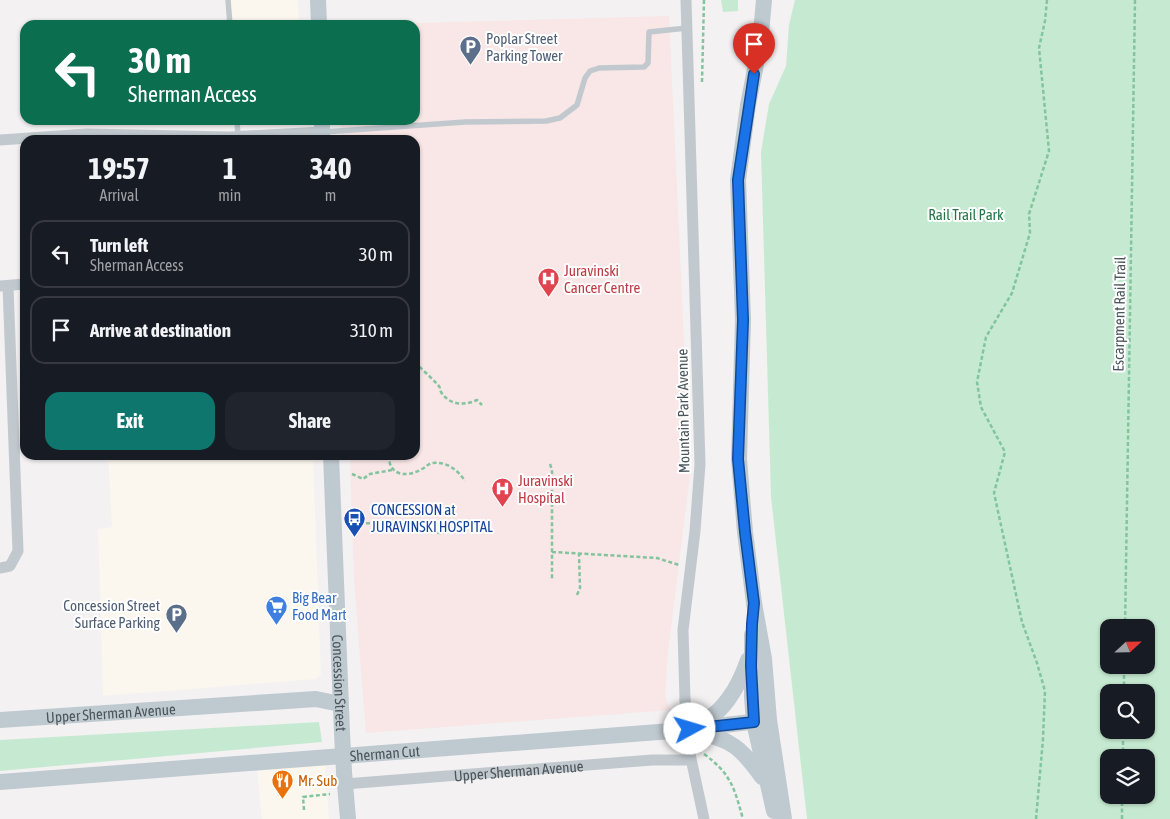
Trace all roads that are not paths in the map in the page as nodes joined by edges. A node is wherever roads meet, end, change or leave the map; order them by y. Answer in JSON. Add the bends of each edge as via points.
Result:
{"nodes":[{"id":1,"x":228,"y":0,"type":"edge"},
{"id":2,"x":318,"y":0,"type":"edge"},
{"id":3,"x":686,"y":0,"type":"edge"},
{"id":4,"x":764,"y":0,"type":"edge"},
{"id":5,"x":230,"y":20,"type":"edge"},
{"id":6,"x":319,"y":20,"type":"edge"},
{"id":7,"x":687,"y":28,"type":"junction"},
{"id":8,"x":417,"y":125,"type":"edge"},
{"id":9,"x":420,"y":125,"type":"edge"},
{"id":10,"x":322,"y":131,"type":"edge"},
{"id":11,"x":72,"y":135,"type":"edge"},
{"id":12,"x":137,"y":135,"type":"edge"},
{"id":13,"x":266,"y":135,"type":"edge"},
{"id":14,"x":20,"y":139,"type":"edge"},
{"id":15,"x":0,"y":140,"type":"edge"},
{"id":16,"x":20,"y":284,"type":"edge"},
{"id":17,"x":4,"y":286,"type":"edge"},
{"id":18,"x":332,"y":460,"type":"edge"},
{"id":19,"x":0,"y":568,"type":"edge"},
{"id":20,"x":754,"y":603,"type":"junction"},
{"id":21,"x":752,"y":644,"type":"junction"},
{"id":22,"x":340,"y":704,"type":"junction"},
{"id":23,"x":0,"y":720,"type":"edge"},
{"id":24,"x":762,"y":721,"type":"junction"},
{"id":25,"x":672,"y":731,"type":"junction"},
{"id":26,"x":690,"y":757,"type":"junction"},
{"id":27,"x":345,"y":778,"type":"junction"},
{"id":28,"x":0,"y":782,"type":"edge"},
{"id":29,"x":771,"y":798,"type":"junction"},
{"id":30,"x":348,"y":819,"type":"edge"},
{"id":31,"x":704,"y":819,"type":"edge"},
{"id":32,"x":775,"y":819,"type":"edge"},
{"id":33,"x":784,"y":819,"type":"edge"}],
"edges":[{"from":1,"to":5,"type":"lane"},
{"from":2,"to":6,"type":"main road"},
{"from":3,"to":7,"type":"street","name":"Mountain Park Avenue"},
{"from":4,"to":20,"type":"main road","via":[[738,180],[743,320],[738,459]]},
{"from":7,"to":9,"type":"lane","via":[[648,32],[648,63],[644,67],[590,71],[584,78],[577,105],[560,118]]},
{"from":7,"to":26,"type":"street","name":"Mountain Park Avenue","bridge":true,"via":[[700,455],[683,630]]},
{"from":8,"to":10,"type":"lane"},
{"from":10,"to":13,"type":"street"},
{"from":11,"to":12,"type":"street"},
{"from":14,"to":15,"type":"street"},
{"from":16,"to":17,"type":"street"},
{"from":17,"to":19,"type":"street","via":[[18,551],[10,566]]},
{"from":18,"to":22,"type":"main road","name":"Concession Street"},
{"from":20,"to":21,"type":"main road"},
{"from":20,"to":24,"type":"main road","via":[[764,659]]},
{"from":21,"to":24,"type":"main road","via":[[752,697]]},
{"from":21,"to":25,"type":"main road","via":[[742,676],[725,703],[698,724]]},
{"from":22,"to":23,"type":"main road","name":"Upper Sherman Avenue","via":[[316,698]]},
{"from":22,"to":27,"type":"main road","name":"Concession Street","bridge":true},
{"from":24,"to":25,"type":"main road","name":"Sherman Cut"},
{"from":24,"to":29,"type":"main road"},
{"from":24,"to":33,"type":"main road"},
{"from":25,"to":28,"type":"main road","name":"Sherman Cut"},
{"from":25,"to":29,"type":"main road","via":[[710,735],[729,741],[750,760]]},
{"from":26,"to":27,"type":"street","name":"Upper Sherman Avenue"},
{"from":26,"to":31,"type":"street","name":"Mountain Park Avenue"},
{"from":27,"to":30,"type":"main road","name":"Concession Street"},
{"from":29,"to":32,"type":"main road"}]}
